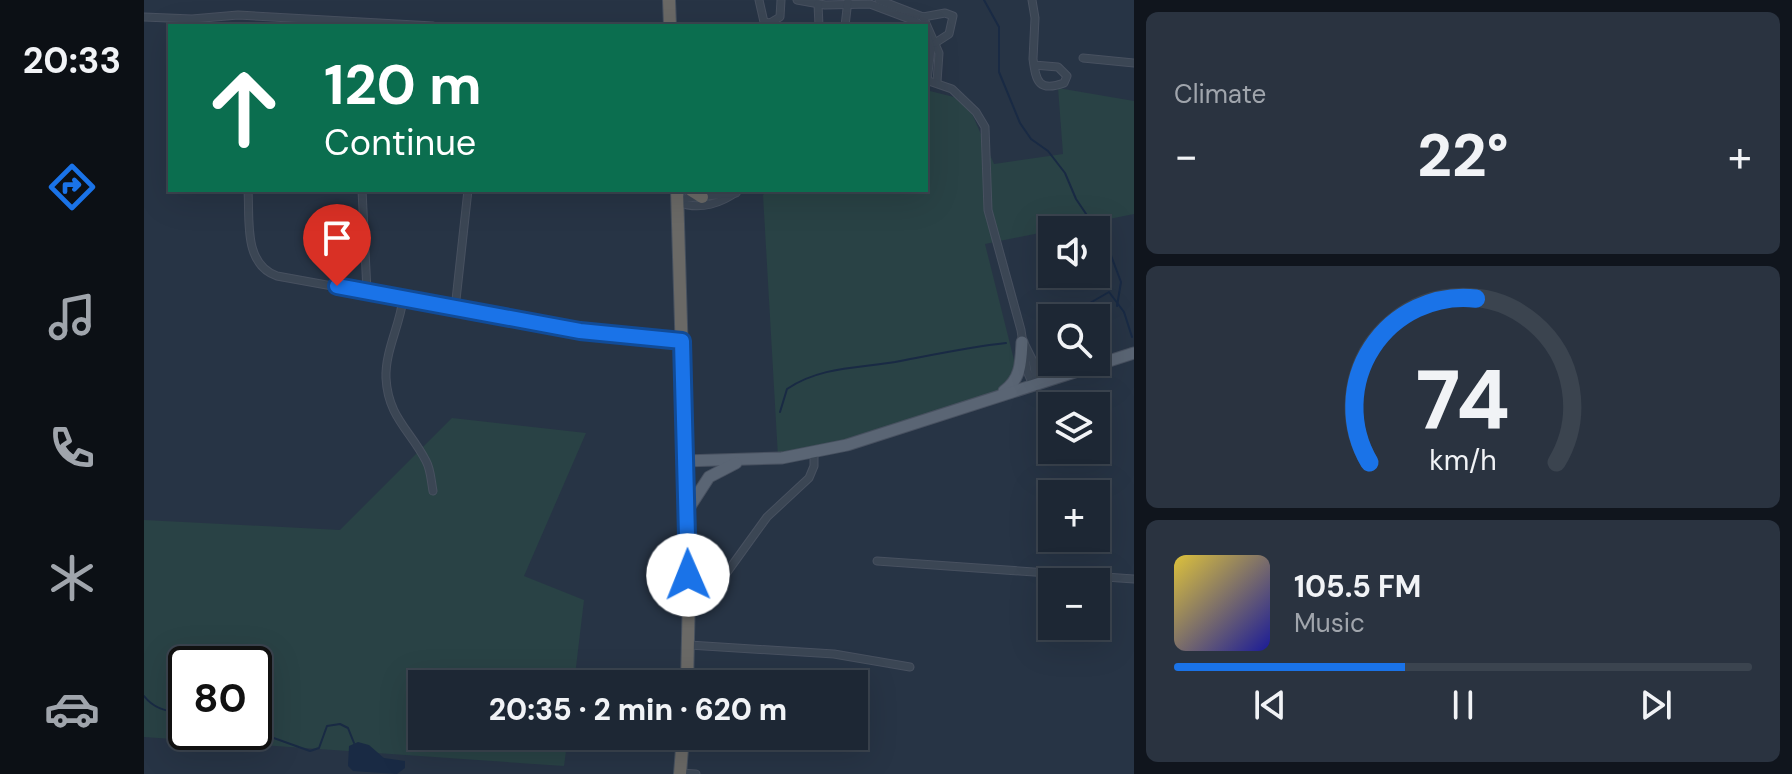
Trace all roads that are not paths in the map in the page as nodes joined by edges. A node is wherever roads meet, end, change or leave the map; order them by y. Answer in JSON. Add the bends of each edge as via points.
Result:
{"nodes":[{"id":1,"x":669,"y":0,"type":"edge"},
{"id":2,"x":759,"y":0,"type":"edge"},
{"id":3,"x":782,"y":0,"type":"edge"},
{"id":4,"x":797,"y":0,"type":"edge"},
{"id":5,"x":879,"y":0,"type":"edge"},
{"id":6,"x":1032,"y":0,"type":"edge"},
{"id":7,"x":864,"y":1,"type":"edge"},
{"id":8,"x":848,"y":2,"type":"edge"},
{"id":9,"x":818,"y":4,"type":"junction"},
{"id":10,"x":238,"y":15,"type":"junction"},
{"id":11,"x":144,"y":17,"type":"edge"},
{"id":12,"x":923,"y":17,"type":"junction"},
{"id":13,"x":239,"y":24,"type":"edge"},
{"id":14,"x":356,"y":24,"type":"edge"},
{"id":15,"x":670,"y":24,"type":"edge"},
{"id":16,"x":819,"y":24,"type":"edge"},
{"id":17,"x":845,"y":24,"type":"edge"},
{"id":18,"x":919,"y":24,"type":"edge"},
{"id":19,"x":926,"y":24,"type":"edge"},
{"id":20,"x":928,"y":28,"type":"edge"},
{"id":21,"x":928,"y":38,"type":"edge"},
{"id":22,"x":935,"y":43,"type":"junction"},
{"id":23,"x":1083,"y":58,"type":"dead end"},
{"id":24,"x":1134,"y":63,"type":"edge"},
{"id":25,"x":1034,"y":65,"type":"junction"},
{"id":26,"x":928,"y":68,"type":"edge"},
{"id":27,"x":928,"y":80,"type":"edge"},
{"id":28,"x":937,"y":82,"type":"junction"},
{"id":29,"x":248,"y":192,"type":"edge"},
{"id":30,"x":362,"y":192,"type":"edge"},
{"id":31,"x":468,"y":192,"type":"edge"},
{"id":32,"x":717,"y":192,"type":"edge"},
{"id":33,"x":736,"y":192,"type":"edge"},
{"id":34,"x":697,"y":193,"type":"edge"},
{"id":35,"x":678,"y":196,"type":"edge"},
{"id":36,"x":367,"y":291,"type":"junction"},
{"id":37,"x":403,"y":299,"type":"junction"},
{"id":38,"x":455,"y":309,"type":"junction"},
{"id":39,"x":679,"y":341,"type":"junction"},
{"id":40,"x":1022,"y":342,"type":"junction"},
{"id":41,"x":1134,"y":353,"type":"edge"},
{"id":42,"x":1035,"y":384,"type":"junction"},
{"id":43,"x":998,"y":396,"type":"junction"},
{"id":44,"x":814,"y":452,"type":"junction"},
{"id":45,"x":743,"y":460,"type":"junction"},
{"id":46,"x":684,"y":461,"type":"junction"},
{"id":47,"x":433,"y":491,"type":"dead end"},
{"id":48,"x":687,"y":511,"type":"junction"},
{"id":49,"x":877,"y":561,"type":"dead end"},
{"id":50,"x":1134,"y":579,"type":"edge"},
{"id":51,"x":720,"y":582,"type":"dead end"},
{"id":52,"x":689,"y":645,"type":"junction"},
{"id":53,"x":910,"y":667,"type":"dead end"},
{"id":54,"x":688,"y":670,"type":"edge"},
{"id":55,"x":682,"y":750,"type":"edge"},
{"id":56,"x":680,"y":774,"type":"edge"},
{"id":57,"x":696,"y":774,"type":"edge"}],
"edges":[{"from":1,"to":15,"type":"highway"},
{"from":2,"to":3,"type":"street","via":[[764,22],[770,23],[780,17]]},
{"from":4,"to":9,"type":"street"},
{"from":5,"to":12,"type":"street"},
{"from":6,"to":25,"type":"street"},
{"from":7,"to":8,"type":"street"},
{"from":7,"to":18,"type":"street"},
{"from":8,"to":9,"type":"street"},
{"from":8,"to":17,"type":"street"},
{"from":9,"to":16,"type":"street"},
{"from":10,"to":11,"type":"street"},
{"from":10,"to":13,"type":"street"},
{"from":10,"to":14,"type":"street"},
{"from":12,"to":19,"type":"street"},
{"from":12,"to":22,"type":"street","via":[[953,16],[949,34]]},
{"from":20,"to":22,"type":"street"},
{"from":21,"to":26,"type":"street"},
{"from":22,"to":28,"type":"street"},
{"from":23,"to":24,"type":"street"},
{"from":25,"to":25,"type":"street","via":[[1043,86],[1064,83],[1067,76],[1058,67]]},
{"from":27,"to":28,"type":"street"},
{"from":28,"to":40,"type":"street","via":[[952,89],[985,127],[988,210]]},
{"from":29,"to":36,"type":"street","via":[[250,236],[266,272]]},
{"from":30,"to":36,"type":"street"},
{"from":31,"to":38,"type":"street"},
{"from":32,"to":34,"type":"street"},
{"from":33,"to":35,"type":"street","via":[[715,204],[685,205]]},
{"from":34,"to":35,"type":"street"},
{"from":35,"to":39,"type":"highway"},
{"from":36,"to":37,"type":"street"},
{"from":37,"to":38,"type":"street"},
{"from":37,"to":47,"type":"street","via":[[386,382],[401,426],[425,459]]},
{"from":38,"to":39,"type":"street","via":[[580,331]]},
{"from":39,"to":46,"type":"highway"},
{"from":40,"to":42,"type":"street"},
{"from":40,"to":43,"type":"main road","via":[[1015,384]]},
{"from":41,"to":42,"type":"main road"},
{"from":42,"to":43,"type":"main road"},
{"from":43,"to":44,"type":"main road"},
{"from":44,"to":45,"type":"main road"},
{"from":44,"to":51,"type":"street","via":[[809,478],[767,517]]},
{"from":45,"to":46,"type":"main road"},
{"from":45,"to":48,"type":"main road","via":[[709,477]]},
{"from":46,"to":48,"type":"highway"},
{"from":48,"to":52,"type":"highway"},
{"from":49,"to":50,"type":"street"},
{"from":52,"to":53,"type":"street","via":[[834,654]]},
{"from":52,"to":54,"type":"highway"},
{"from":55,"to":56,"type":"highway"},
{"from":56,"to":57,"type":"street"}]}
